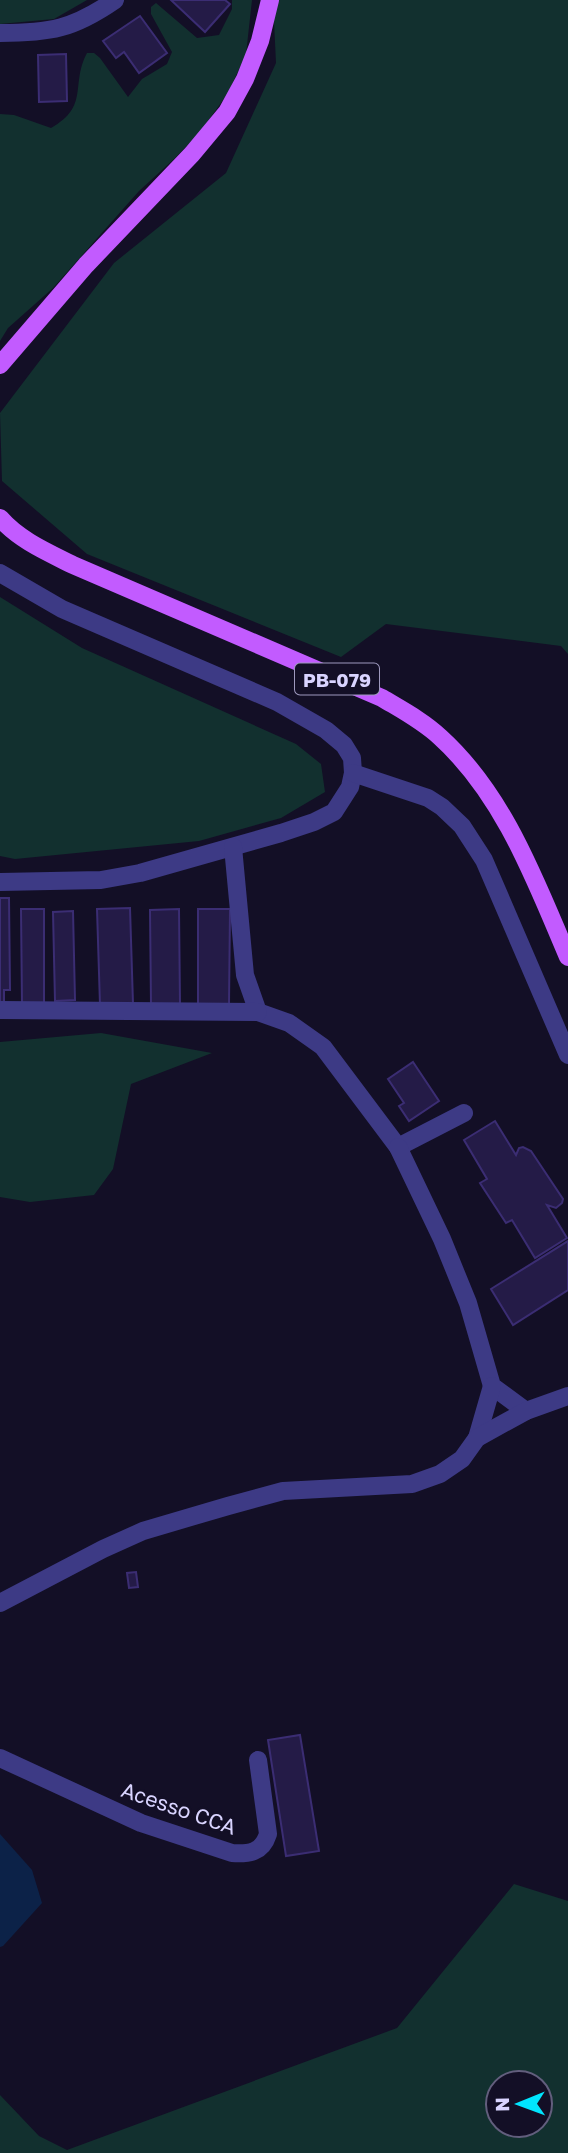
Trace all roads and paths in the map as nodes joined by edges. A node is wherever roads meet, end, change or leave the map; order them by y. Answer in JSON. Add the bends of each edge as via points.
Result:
{"nodes":[{"id":1,"x":115,"y":0,"type":"edge"},
{"id":2,"x":270,"y":0,"type":"edge"},
{"id":3,"x":0,"y":33,"type":"edge"},
{"id":4,"x":0,"y":365,"type":"edge"},
{"id":5,"x":0,"y":517,"type":"edge"},
{"id":6,"x":0,"y":573,"type":"edge"},
{"id":7,"x":353,"y":773,"type":"junction"},
{"id":8,"x":233,"y":846,"type":"junction"},
{"id":9,"x":0,"y":882,"type":"edge"},
{"id":10,"x":568,"y":957,"type":"edge"},
{"id":11,"x":0,"y":1010,"type":"edge"},
{"id":12,"x":258,"y":1012,"type":"junction"},
{"id":13,"x":568,"y":1055,"type":"edge"},
{"id":14,"x":464,"y":1113,"type":"dead end"},
{"id":15,"x":398,"y":1147,"type":"junction"},
{"id":16,"x":492,"y":1386,"type":"junction"},
{"id":17,"x":568,"y":1396,"type":"edge"},
{"id":18,"x":526,"y":1411,"type":"junction"},
{"id":19,"x":477,"y":1438,"type":"junction"},
{"id":20,"x":0,"y":1603,"type":"edge"},
{"id":21,"x":0,"y":1758,"type":"edge"},
{"id":22,"x":258,"y":1760,"type":"dead end"}],
"edges":[{"from":1,"to":3,"type":"street","via":[[52,31]]},
{"from":2,"to":4,"type":"main road","via":[[260,41],[227,112]]},
{"from":5,"to":10,"type":"main road","number":"PB-079","via":[[16,533],[73,565],[382,698],[413,716],[440,737],[487,791],[509,827]]},
{"from":6,"to":7,"type":"street","via":[[62,609],[276,702],[326,730],[344,745],[352,758]]},
{"from":7,"to":8,"type":"street","via":[[334,812]]},
{"from":7,"to":13,"type":"street","via":[[428,798],[462,827],[484,860]]},
{"from":8,"to":9,"type":"street","via":[[101,880]]},
{"from":8,"to":12,"type":"street","via":[[245,975]]},
{"from":11,"to":12,"type":"street"},
{"from":12,"to":15,"type":"street","via":[[289,1023],[323,1047]]},
{"from":14,"to":15,"type":"street"},
{"from":15,"to":16,"type":"street","via":[[468,1303]]},
{"from":16,"to":18,"type":"street"},
{"from":16,"to":19,"type":"street"},
{"from":17,"to":18,"type":"street"},
{"from":18,"to":19,"type":"street"},
{"from":19,"to":20,"type":"street","via":[[463,1459],[412,1484],[283,1492],[228,1506],[143,1531]]},
{"from":21,"to":22,"type":"street","name":"Acesso CCA","via":[[141,1823],[245,1854],[257,1851],[268,1834]]}]}
